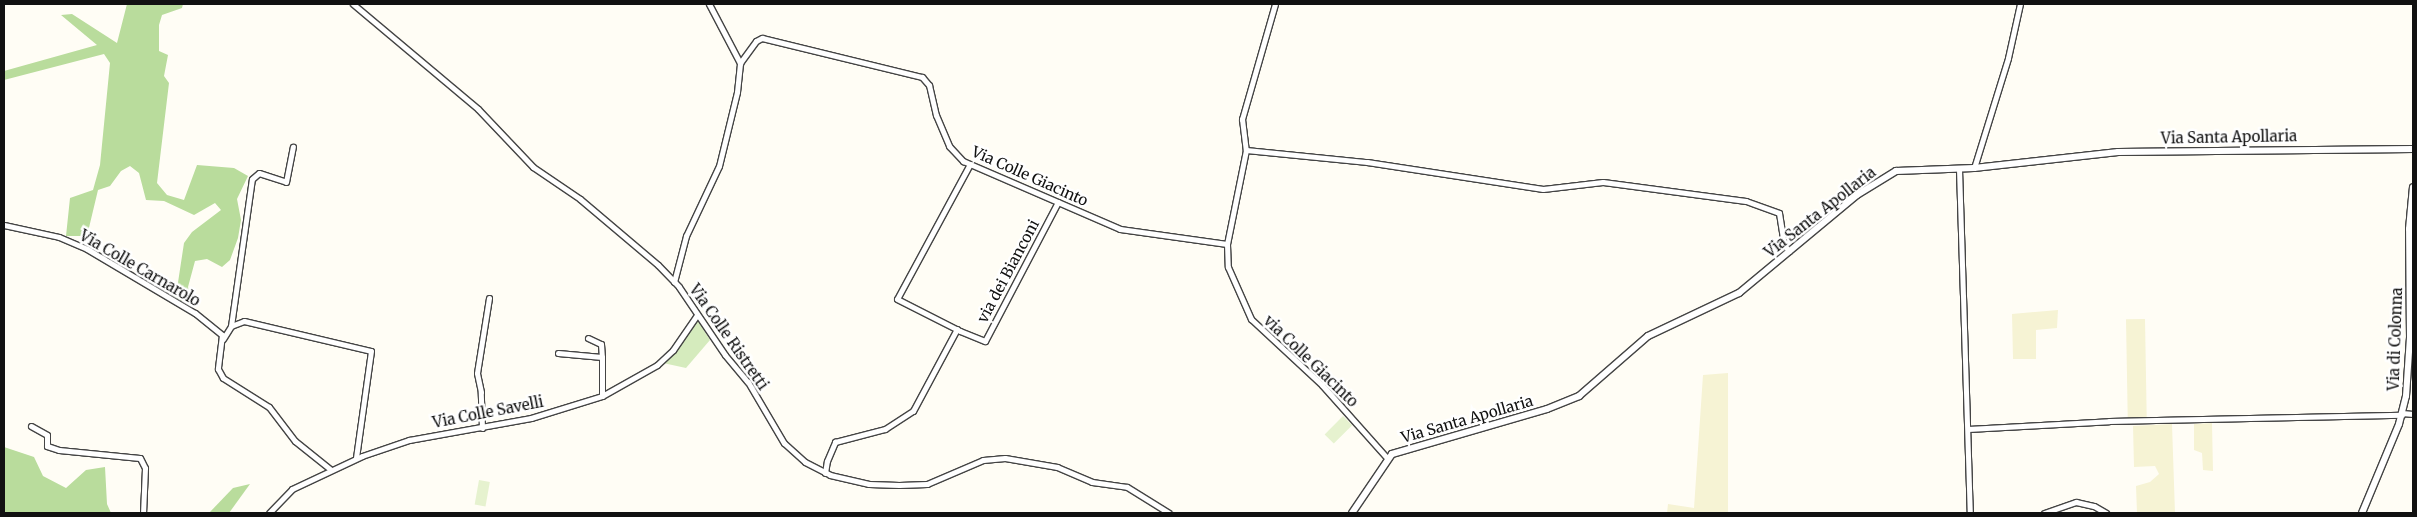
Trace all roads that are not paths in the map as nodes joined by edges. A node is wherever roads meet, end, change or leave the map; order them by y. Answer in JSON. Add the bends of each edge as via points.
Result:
{"nodes":[{"id":1,"x":353,"y":4,"type":"edge"},
{"id":2,"x":709,"y":4,"type":"edge"},
{"id":3,"x":1275,"y":4,"type":"edge"},
{"id":4,"x":2020,"y":4,"type":"edge"},
{"id":5,"x":740,"y":63,"type":"junction"},
{"id":6,"x":293,"y":147,"type":"dead end"},
{"id":7,"x":2413,"y":149,"type":"edge"},
{"id":8,"x":1246,"y":150,"type":"junction"},
{"id":9,"x":970,"y":164,"type":"junction"},
{"id":10,"x":1974,"y":168,"type":"junction"},
{"id":11,"x":1959,"y":169,"type":"junction"},
{"id":12,"x":2413,"y":187,"type":"edge"},
{"id":13,"x":1058,"y":202,"type":"junction"},
{"id":14,"x":4,"y":225,"type":"edge"},
{"id":15,"x":1227,"y":244,"type":"junction"},
{"id":16,"x":1789,"y":250,"type":"junction"},
{"id":17,"x":674,"y":282,"type":"junction"},
{"id":18,"x":489,"y":298,"type":"dead end"},
{"id":19,"x":697,"y":315,"type":"junction"},
{"id":20,"x":231,"y":326,"type":"junction"},
{"id":21,"x":957,"y":329,"type":"junction"},
{"id":22,"x":588,"y":338,"type":"dead end"},
{"id":23,"x":222,"y":342,"type":"junction"},
{"id":24,"x":558,"y":354,"type":"dead end"},
{"id":25,"x":602,"y":357,"type":"junction"},
{"id":26,"x":602,"y":396,"type":"junction"},
{"id":27,"x":2402,"y":414,"type":"junction"},
{"id":28,"x":2413,"y":414,"type":"edge"},
{"id":29,"x":31,"y":426,"type":"dead end"},
{"id":30,"x":482,"y":428,"type":"junction"},
{"id":31,"x":1968,"y":429,"type":"junction"},
{"id":32,"x":356,"y":458,"type":"junction"},
{"id":33,"x":1387,"y":458,"type":"junction"},
{"id":34,"x":330,"y":469,"type":"junction"},
{"id":35,"x":826,"y":473,"type":"junction"},
{"id":36,"x":142,"y":513,"type":"edge"},
{"id":37,"x":269,"y":513,"type":"edge"},
{"id":38,"x":1169,"y":513,"type":"edge"},
{"id":39,"x":1352,"y":513,"type":"edge"},
{"id":40,"x":1970,"y":513,"type":"edge"},
{"id":41,"x":2044,"y":513,"type":"edge"},
{"id":42,"x":2106,"y":513,"type":"edge"},
{"id":43,"x":2362,"y":513,"type":"edge"}],
"edges":[{"from":1,"to":17,"type":"street","name":"Via Colle Ristretti","via":[[478,109],[533,168],[580,199]]},
{"from":2,"to":5,"type":"street"},
{"from":3,"to":8,"type":"street","name":"via Colle Giacinto","via":[[1242,120]]},
{"from":4,"to":10,"type":"street","via":[[2008,58]]},
{"from":5,"to":9,"type":"street","name":"Via Colle Giacinto","via":[[755,42],[762,38],[916,74],[929,85],[936,115],[952,151]]},
{"from":5,"to":17,"type":"street","name":"Via Colle Giacinto","via":[[736,97],[719,166],[686,236]]},
{"from":6,"to":20,"type":"street","via":[[286,182],[259,173],[252,179]]},
{"from":7,"to":10,"type":"street","name":"Via Santa Apollaria","via":[[2118,152]]},
{"from":8,"to":15,"type":"street","name":"via Colle Giacinto"},
{"from":8,"to":16,"type":"street","via":[[1393,165],[1543,189],[1603,182],[1746,201],[1779,213],[1784,245]]},
{"from":9,"to":13,"type":"street","name":"Via Colle Giacinto"},
{"from":9,"to":21,"type":"street","name":"via dei Bianconi","via":[[898,298]]},
{"from":10,"to":11,"type":"street","name":"Via Santa Apollaria"},
{"from":11,"to":16,"type":"street","name":"Via Santa Apollaria","via":[[1913,168],[1886,176]]},
{"from":11,"to":31,"type":"street","via":[[1960,283]]},
{"from":12,"to":27,"type":"street","name":"Via di Colonna","via":[[2409,228],[2409,358]]},
{"from":13,"to":15,"type":"street","name":"Via Colle Giacinto","via":[[1120,229]]},
{"from":13,"to":21,"type":"street","name":"via dei Bianconi","via":[[985,341]]},
{"from":14,"to":23,"type":"street","name":"Via Colle Carnarolo","via":[[59,237],[105,258],[195,313],[222,334]]},
{"from":15,"to":33,"type":"street","name":"via Colle Giacinto","via":[[1228,267],[1251,319],[1322,385]]},
{"from":16,"to":33,"type":"street","name":"Via Santa Apollaria","via":[[1727,300],[1648,336],[1579,396],[1547,409],[1412,447]]},
{"from":17,"to":19,"type":"street","name":"Via Colle Ristretti"},
{"from":18,"to":30,"type":"street","via":[[477,373]]},
{"from":19,"to":26,"type":"street","name":"Via Colle Savelli","via":[[673,350],[657,364]]},
{"from":19,"to":35,"type":"street","name":"Via Colle Ristretti","via":[[748,382],[784,444],[805,462]]},
{"from":20,"to":23,"type":"street"},
{"from":20,"to":32,"type":"street","via":[[250,322],[371,351]]},
{"from":21,"to":35,"type":"street","via":[[913,411],[885,429],[835,442],[826,461]]},
{"from":22,"to":25,"type":"street","via":[[601,344]]},
{"from":23,"to":34,"type":"street","via":[[218,369],[223,378],[269,406],[295,441]]},
{"from":24,"to":25,"type":"street"},
{"from":25,"to":26,"type":"street"},
{"from":26,"to":30,"type":"street","name":"Via Colle Savelli","via":[[553,412]]},
{"from":27,"to":28,"type":"street"},
{"from":27,"to":31,"type":"street","via":[[2109,421]]},
{"from":27,"to":43,"type":"street","name":"Via di Colonna"},
{"from":29,"to":36,"type":"street","via":[[47,434],[47,446],[59,450],[140,458],[145,468]]},
{"from":30,"to":32,"type":"street","name":"Via Colle Savelli","via":[[409,440]]},
{"from":31,"to":40,"type":"street"},
{"from":32,"to":34,"type":"street","name":"Via Colle Savelli"},
{"from":33,"to":39,"type":"street","name":"Via Santa Apollaria"},
{"from":34,"to":37,"type":"street","name":"Via Colle Savelli","via":[[292,489]]},
{"from":35,"to":38,"type":"street","name":"Via Colle Ristretti","via":[[869,484],[927,484],[982,460],[1005,458],[1056,467],[1092,482],[1127,487]]},
{"from":41,"to":42,"type":"street","via":[[2074,502],[2092,505]]}]}
